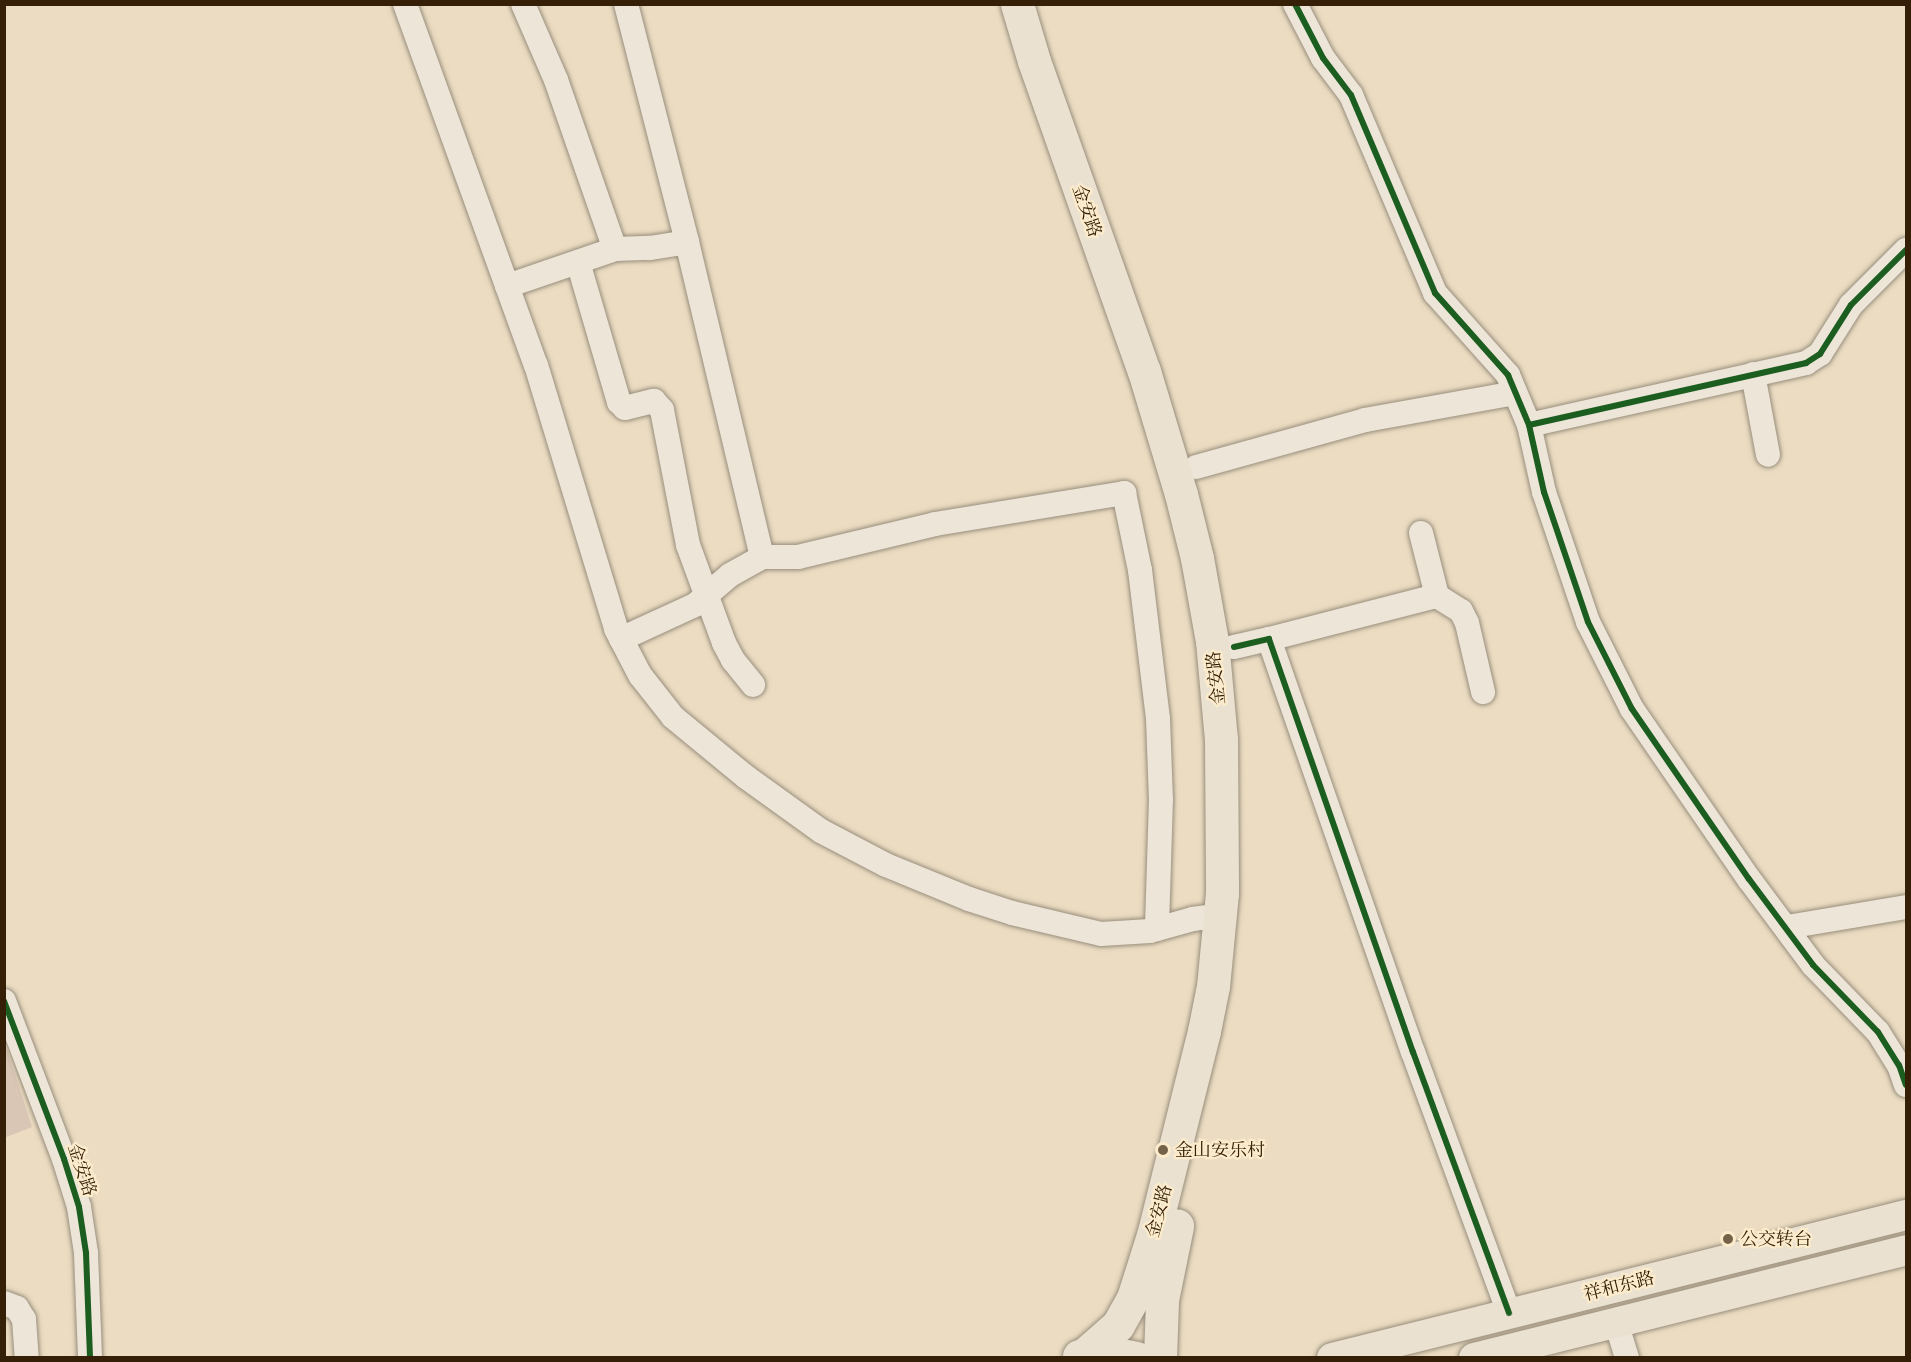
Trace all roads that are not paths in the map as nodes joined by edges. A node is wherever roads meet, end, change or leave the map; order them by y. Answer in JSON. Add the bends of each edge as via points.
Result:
{"nodes":[{"id":1,"x":405,"y":4,"type":"edge"},
{"id":2,"x":523,"y":4,"type":"edge"},
{"id":3,"x":626,"y":4,"type":"edge"},
{"id":4,"x":1017,"y":4,"type":"edge"},
{"id":5,"x":1040,"y":4,"type":"edge"},
{"id":6,"x":1295,"y":4,"type":"edge"},
{"id":7,"x":687,"y":242,"type":"junction"},
{"id":8,"x":615,"y":249,"type":"junction"},
{"id":9,"x":1906,"y":250,"type":"edge"},
{"id":10,"x":578,"y":262,"type":"junction"},
{"id":11,"x":507,"y":286,"type":"junction"},
{"id":12,"x":1753,"y":375,"type":"junction"},
{"id":13,"x":1515,"y":393,"type":"junction"},
{"id":14,"x":1529,"y":425,"type":"junction"},
{"id":15,"x":1768,"y":455,"type":"dead end"},
{"id":16,"x":1196,"y":467,"type":"junction"},
{"id":17,"x":1421,"y":533,"type":"dead end"},
{"id":18,"x":762,"y":557,"type":"junction"},
{"id":19,"x":706,"y":595,"type":"junction"},
{"id":20,"x":1437,"y":596,"type":"junction"},
{"id":21,"x":621,"y":639,"type":"junction"},
{"id":22,"x":1269,"y":639,"type":"junction"},
{"id":23,"x":1234,"y":647,"type":"junction"},
{"id":24,"x":753,"y":685,"type":"dead end"},
{"id":25,"x":1483,"y":692,"type":"dead end"},
{"id":26,"x":1906,"y":907,"type":"edge"},
{"id":27,"x":1221,"y":915,"type":"junction"},
{"id":28,"x":1786,"y":927,"type":"junction"},
{"id":29,"x":1157,"y":929,"type":"junction"},
{"id":30,"x":4,"y":1001,"type":"edge"},
{"id":31,"x":1906,"y":1084,"type":"edge"},
{"id":32,"x":1906,"y":1215,"type":"edge"},
{"id":33,"x":1906,"y":1250,"type":"edge"},
{"id":34,"x":4,"y":1303,"type":"edge"},
{"id":35,"x":1509,"y":1313,"type":"junction"},
{"id":36,"x":1616,"y":1322,"type":"junction"},
{"id":37,"x":1522,"y":1352,"type":"edge"},
{"id":38,"x":1080,"y":1355,"type":"edge"},
{"id":39,"x":27,"y":1358,"type":"edge"},
{"id":40,"x":90,"y":1358,"type":"edge"},
{"id":41,"x":1136,"y":1358,"type":"edge"},
{"id":42,"x":1160,"y":1358,"type":"edge"},
{"id":43,"x":1332,"y":1358,"type":"edge"},
{"id":44,"x":1474,"y":1358,"type":"edge"},
{"id":45,"x":1627,"y":1358,"type":"edge"}],
"edges":[{"from":1,"to":11,"type":"street"},
{"from":2,"to":8,"type":"street","via":[[559,90]]},
{"from":3,"to":7,"type":"street"},
{"from":4,"to":27,"type":"highway","name":"金安路","via":[[1164,431],[1197,558],[1212,641],[1221,739]]},
{"from":5,"to":16,"type":"highway","name":"金安路"},
{"from":6,"to":13,"type":"street","via":[[1323,58],[1351,95],[1435,293],[1508,375]]},
{"from":7,"to":8,"type":"street"},
{"from":7,"to":18,"type":"street"},
{"from":8,"to":10,"type":"street"},
{"from":9,"to":12,"type":"street","via":[[1851,305],[1820,354],[1806,363]]},
{"from":10,"to":11,"type":"street"},
{"from":10,"to":19,"type":"street","via":[[618,402],[625,408],[654,401],[662,410],[682,522]]},
{"from":11,"to":21,"type":"street","via":[[536,365]]},
{"from":12,"to":14,"type":"street"},
{"from":12,"to":15,"type":"street"},
{"from":13,"to":14,"type":"street"},
{"from":13,"to":16,"type":"street","via":[[1365,420]]},
{"from":14,"to":28,"type":"street","via":[[1544,492],[1587,622],[1627,699]]},
{"from":16,"to":23,"type":"highway","name":"金安路","via":[[1218,553]]},
{"from":17,"to":20,"type":"street"},
{"from":18,"to":19,"type":"street","via":[[730,575]]},
{"from":18,"to":29,"type":"street","via":[[798,556],[935,524],[1124,493],[1148,616],[1158,719],[1161,799]]},
{"from":19,"to":21,"type":"street","via":[[695,605]]},
{"from":19,"to":24,"type":"street","via":[[724,643]]},
{"from":20,"to":22,"type":"street"},
{"from":20,"to":25,"type":"street","via":[[1461,611],[1467,623]]},
{"from":21,"to":29,"type":"street","via":[[640,675],[673,717],[783,805],[853,848],[927,883],[1012,913],[1101,934]]},
{"from":22,"to":23,"type":"street"},
{"from":22,"to":35,"type":"street"},
{"from":23,"to":42,"type":"highway","name":"金安路","via":[[1243,738],[1245,824],[1240,944],[1226,1035],[1166,1270]]},
{"from":26,"to":28,"type":"street"},
{"from":27,"to":29,"type":"street"},
{"from":27,"to":38,"type":"highway","name":"金安路","via":[[1204,1031],[1138,1283],[1118,1324]]},
{"from":28,"to":31,"type":"street","via":[[1814,965],[1878,1032]]},
{"from":30,"to":40,"type":"street","name":"金安路","via":[[79,1207],[86,1253]]},
{"from":32,"to":35,"type":"main road","name":"祥和东路"},
{"from":33,"to":36,"type":"main road","name":"祥和东路"},
{"from":34,"to":39,"type":"street","via":[[17,1308],[24,1318]]},
{"from":35,"to":43,"type":"main road","name":"祥和东路"},
{"from":36,"to":37,"type":"main road","name":"祥和东路"},
{"from":36,"to":45,"type":"street"},
{"from":37,"to":44,"type":"main road","name":"祥和东路"},
{"from":38,"to":41,"type":"highway","via":[[1116,1352]]}]}
